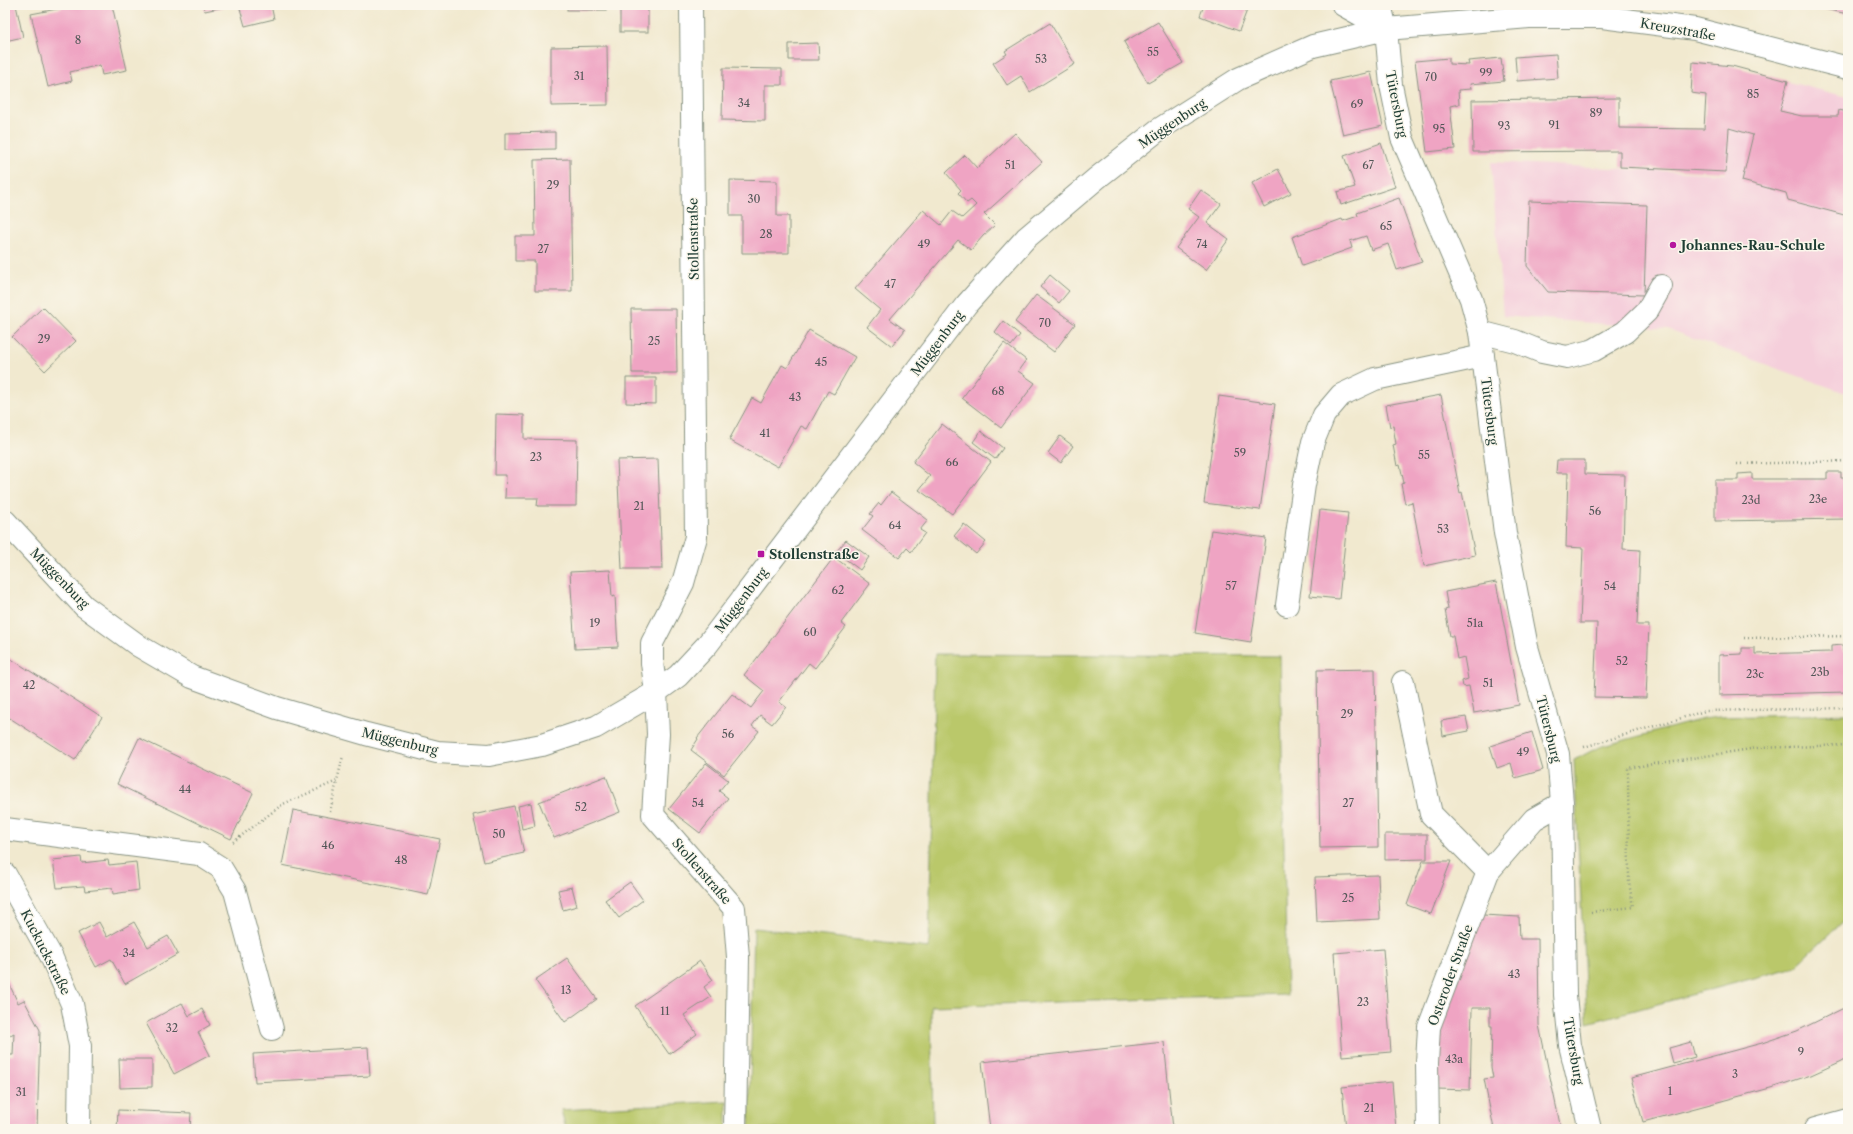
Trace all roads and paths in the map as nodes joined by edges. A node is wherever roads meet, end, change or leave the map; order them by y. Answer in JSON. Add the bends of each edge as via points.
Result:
{"nodes":[{"id":1,"x":690,"y":5,"type":"edge"},
{"id":2,"x":1343,"y":5,"type":"edge"},
{"id":3,"x":1380,"y":5,"type":"edge"},
{"id":4,"x":1386,"y":29,"type":"junction"},
{"id":5,"x":1848,"y":68,"type":"edge"},
{"id":6,"x":1661,"y":286,"type":"dead end"},
{"id":7,"x":1480,"y":332,"type":"junction"},
{"id":8,"x":1482,"y":356,"type":"junction"},
{"id":9,"x":1848,"y":461,"type":"edge"},
{"id":10,"x":1738,"y":464,"type":"dead end"},
{"id":11,"x":5,"y":521,"type":"edge"},
{"id":12,"x":1287,"y":605,"type":"dead end"},
{"id":13,"x":1848,"y":636,"type":"edge"},
{"id":14,"x":1744,"y":638,"type":"dead end"},
{"id":15,"x":1402,"y":682,"type":"dead end"},
{"id":16,"x":656,"y":692,"type":"junction"},
{"id":17,"x":1848,"y":708,"type":"edge"},
{"id":18,"x":351,"y":729,"type":"junction"},
{"id":19,"x":1848,"y":745,"type":"edge"},
{"id":20,"x":1558,"y":754,"type":"junction"},
{"id":21,"x":337,"y":781,"type":"junction"},
{"id":22,"x":1562,"y":804,"type":"junction"},
{"id":23,"x":330,"y":812,"type":"dead end"},
{"id":24,"x":5,"y":829,"type":"edge"},
{"id":25,"x":233,"y":842,"type":"dead end"},
{"id":26,"x":1488,"y":872,"type":"junction"},
{"id":27,"x":5,"y":874,"type":"edge"},
{"id":28,"x":1584,"y":912,"type":"dead end"},
{"id":29,"x":272,"y":1029,"type":"dead end"},
{"id":30,"x":1848,"y":1120,"type":"edge"},
{"id":31,"x":80,"y":1129,"type":"edge"},
{"id":32,"x":735,"y":1129,"type":"edge"},
{"id":33,"x":1428,"y":1129,"type":"edge"},
{"id":34,"x":1590,"y":1129,"type":"edge"},
{"id":35,"x":1814,"y":1129,"type":"edge"}],
"edges":[{"from":1,"to":16,"type":"street","name":"Stollenstraße","via":[[696,537],[683,583],[652,643]]},
{"from":2,"to":4,"type":"street"},
{"from":3,"to":4,"type":"street","name":"Tütersburg"},
{"from":4,"to":5,"type":"street","name":"Kreuzstraße","via":[[1528,17],[1602,17],[1695,29]]},
{"from":4,"to":7,"type":"street","name":"Tütersburg","via":[[1391,85],[1402,138],[1471,298]]},
{"from":4,"to":16,"type":"street","name":"Müggenburg","via":[[1313,46],[1238,79],[1158,130],[1026,238],[966,305],[707,645],[678,676]]},
{"from":6,"to":7,"type":"street","via":[[1647,311],[1624,332],[1594,350],[1567,357],[1542,352],[1515,341]]},
{"from":7,"to":8,"type":"street","name":"Tütersburg"},
{"from":8,"to":12,"type":"street","via":[[1375,379],[1342,395],[1324,415],[1313,442],[1304,485]]},
{"from":8,"to":20,"type":"street","name":"Tütersburg","via":[[1505,533],[1527,647]]},
{"from":9,"to":10,"type":"path"},
{"from":11,"to":18,"type":"street","name":"Müggenburg","via":[[84,606],[139,646],[192,678],[277,708]]},
{"from":13,"to":14,"type":"path"},
{"from":15,"to":26,"type":"street","via":[[1431,814]]},
{"from":16,"to":18,"type":"street","name":"Müggenburg","via":[[596,727],[542,745],[488,754],[437,752]]},
{"from":16,"to":32,"type":"street","name":"Stollenstraße","via":[[658,734],[653,815],[734,908],[738,956]]},
{"from":17,"to":20,"type":"path","via":[[1705,711]]},
{"from":18,"to":21,"type":"path"},
{"from":19,"to":28,"type":"path","via":[[1757,748],[1628,768],[1629,882],[1633,907]]},
{"from":20,"to":22,"type":"street","name":"Tütersburg"},
{"from":21,"to":23,"type":"path"},
{"from":21,"to":25,"type":"path","via":[[283,804]]},
{"from":22,"to":26,"type":"street","name":"Osteroder Straße","via":[[1534,819]]},
{"from":22,"to":34,"type":"street","name":"Tütersburg","via":[[1565,994],[1570,1045]]},
{"from":24,"to":29,"type":"street","via":[[199,854],[221,868],[235,891]]},
{"from":26,"to":33,"type":"street","name":"Osteroder Straße","via":[[1429,1027]]},
{"from":27,"to":31,"type":"street","name":"Kuckuckstraße","via":[[51,956],[72,1004],[80,1046]]},
{"from":30,"to":35,"type":"street"}]}
